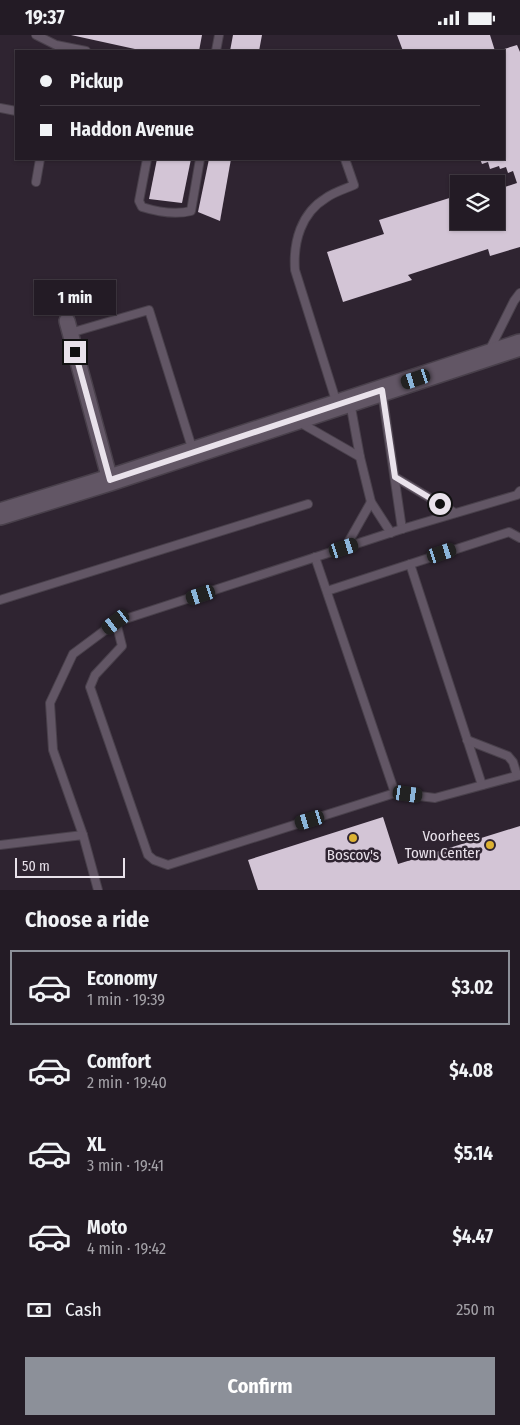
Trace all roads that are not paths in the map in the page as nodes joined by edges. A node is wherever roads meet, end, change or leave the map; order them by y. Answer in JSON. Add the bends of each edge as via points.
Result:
{"nodes":[{"id":1,"x":36,"y":35,"type":"edge"},
{"id":2,"x":219,"y":35,"type":"edge"},
{"id":3,"x":81,"y":50,"type":"edge"},
{"id":4,"x":216,"y":50,"type":"edge"},
{"id":5,"x":0,"y":108,"type":"edge"},
{"id":6,"x":15,"y":111,"type":"edge"},
{"id":7,"x":40,"y":160,"type":"edge"},
{"id":8,"x":147,"y":160,"type":"edge"},
{"id":9,"x":200,"y":160,"type":"edge"},
{"id":10,"x":345,"y":160,"type":"edge"},
{"id":11,"x":36,"y":182,"type":"dead end"},
{"id":12,"x":520,"y":293,"type":"edge"},
{"id":13,"x":68,"y":327,"type":"joint"},
{"id":14,"x":520,"y":345,"type":"edge"},
{"id":15,"x":486,"y":356,"type":"junction"},
{"id":16,"x":382,"y":390,"type":"junction"},
{"id":17,"x":343,"y":403,"type":"junction"},
{"id":18,"x":294,"y":419,"type":"junction"},
{"id":19,"x":194,"y":452,"type":"junction"},
{"id":20,"x":360,"y":457,"type":"junction"},
{"id":21,"x":395,"y":477,"type":"junction"},
{"id":22,"x":110,"y":480,"type":"junction"},
{"id":23,"x":519,"y":494,"type":"edge"},
{"id":24,"x":371,"y":502,"type":"junction"},
{"id":25,"x":308,"y":504,"type":"dead end"},
{"id":26,"x":455,"y":513,"type":"junction"},
{"id":27,"x":0,"y":514,"type":"edge"},
{"id":28,"x":402,"y":529,"type":"junction"},
{"id":29,"x":391,"y":533,"type":"junction"},
{"id":30,"x":520,"y":538,"type":"edge"},
{"id":31,"x":344,"y":548,"type":"junction"},
{"id":32,"x":315,"y":557,"type":"junction"},
{"id":33,"x":410,"y":564,"type":"junction"},
{"id":34,"x":327,"y":591,"type":"junction"},
{"id":35,"x":0,"y":600,"type":"edge"},
{"id":36,"x":116,"y":622,"type":"junction"},
{"id":37,"x":467,"y":740,"type":"junction"},
{"id":38,"x":518,"y":775,"type":"edge"},
{"id":39,"x":482,"y":785,"type":"junction"},
{"id":40,"x":395,"y":793,"type":"junction"},
{"id":41,"x":83,"y":835,"type":"junction"},
{"id":42,"x":0,"y":845,"type":"edge"},
{"id":43,"x":98,"y":890,"type":"edge"}],
"edges":[{"from":1,"to":3,"type":"lane","via":[[56,45]]},
{"from":2,"to":4,"type":"lane"},
{"from":5,"to":6,"type":"lane"},
{"from":7,"to":11,"type":"lane"},
{"from":8,"to":9,"type":"lane","via":[[139,201],[142,207],[180,214],[191,211]]},
{"from":10,"to":17,"type":"lane","via":[[354,185],[330,195],[314,207],[298,232],[294,261],[294,270]]},
{"from":12,"to":15,"type":"lane"},
{"from":13,"to":19,"type":"lane","via":[[149,310]]},
{"from":13,"to":22,"type":"street"},
{"from":14,"to":15,"type":"main road"},
{"from":15,"to":16,"type":"main road"},
{"from":16,"to":17,"type":"main road"},
{"from":16,"to":21,"type":"lane"},
{"from":17,"to":18,"type":"main road"},
{"from":17,"to":20,"type":"lane"},
{"from":18,"to":19,"type":"main road"},
{"from":18,"to":20,"type":"lane"},
{"from":19,"to":22,"type":"main road"},
{"from":20,"to":24,"type":"lane"},
{"from":21,"to":26,"type":"lane"},
{"from":21,"to":28,"type":"lane"},
{"from":22,"to":27,"type":"main road"},
{"from":23,"to":26,"type":"lane"},
{"from":24,"to":29,"type":"lane"},
{"from":24,"to":31,"type":"lane"},
{"from":25,"to":35,"type":"lane"},
{"from":26,"to":28,"type":"lane"},
{"from":28,"to":29,"type":"lane"},
{"from":29,"to":31,"type":"lane"},
{"from":30,"to":33,"type":"lane","via":[[509,532]]},
{"from":31,"to":32,"type":"lane"},
{"from":32,"to":34,"type":"lane"},
{"from":32,"to":36,"type":"lane"},
{"from":33,"to":34,"type":"lane"},
{"from":33,"to":37,"type":"lane"},
{"from":34,"to":40,"type":"lane"},
{"from":36,"to":40,"type":"lane","via":[[122,646],[94,675],[90,687],[148,855],[154,860],[168,865]]},
{"from":36,"to":41,"type":"lane","via":[[73,655],[50,703],[53,751]]},
{"from":37,"to":38,"type":"lane","via":[[508,756]]},
{"from":37,"to":39,"type":"lane"},
{"from":38,"to":39,"type":"lane"},
{"from":39,"to":40,"type":"lane","via":[[435,798]]},
{"from":41,"to":42,"type":"lane"},
{"from":41,"to":43,"type":"lane"}]}
